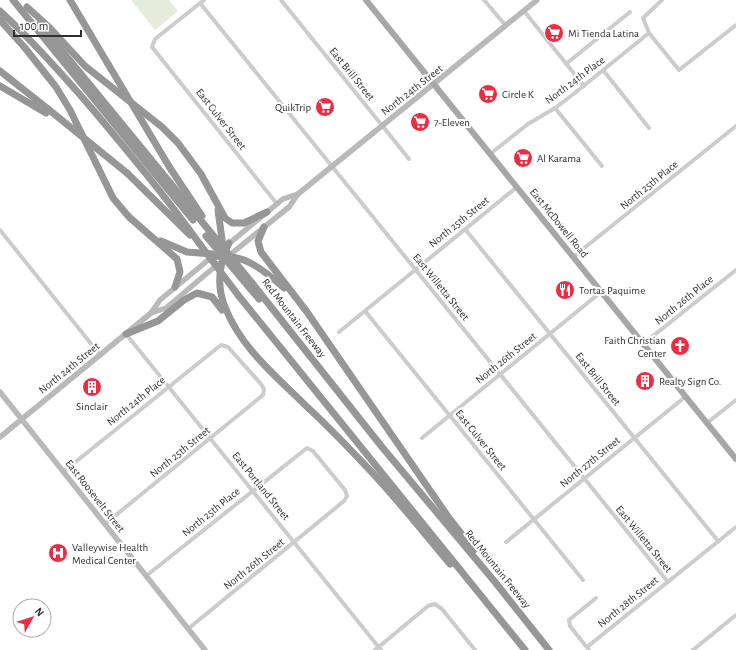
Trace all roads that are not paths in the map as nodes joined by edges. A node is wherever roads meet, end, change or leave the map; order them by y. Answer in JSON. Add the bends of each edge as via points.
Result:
{"nodes":[{"id":1,"x":9,"y":0,"type":"edge"},
{"id":2,"x":13,"y":0,"type":"edge"},
{"id":3,"x":22,"y":0,"type":"edge"},
{"id":4,"x":70,"y":0,"type":"edge"},
{"id":5,"x":76,"y":0,"type":"edge"},
{"id":6,"x":281,"y":0,"type":"edge"},
{"id":7,"x":366,"y":0,"type":"edge"},
{"id":8,"x":484,"y":0,"type":"edge"},
{"id":9,"x":538,"y":0,"type":"edge"},
{"id":10,"x":662,"y":0,"type":"edge"},
{"id":11,"x":202,"y":1,"type":"edge"},
{"id":12,"x":27,"y":7,"type":"junction"},
{"id":13,"x":0,"y":11,"type":"edge"},
{"id":14,"x":524,"y":12,"type":"junction"},
{"id":15,"x":630,"y":12,"type":"dead end"},
{"id":16,"x":0,"y":20,"type":"edge"},
{"id":17,"x":736,"y":25,"type":"edge"},
{"id":18,"x":506,"y":26,"type":"junction"},
{"id":19,"x":649,"y":33,"type":"junction"},
{"id":20,"x":108,"y":64,"type":"junction"},
{"id":21,"x":566,"y":64,"type":"junction"},
{"id":22,"x":603,"y":70,"type":"junction"},
{"id":23,"x":2,"y":73,"type":"edge"},
{"id":24,"x":435,"y":84,"type":"junction"},
{"id":25,"x":0,"y":86,"type":"edge"},
{"id":26,"x":584,"y":86,"type":"junction"},
{"id":27,"x":555,"y":108,"type":"junction"},
{"id":28,"x":47,"y":111,"type":"junction"},
{"id":29,"x":382,"y":126,"type":"junction"},
{"id":30,"x":736,"y":126,"type":"edge"},
{"id":31,"x":649,"y":128,"type":"dead end"},
{"id":32,"x":121,"y":143,"type":"junction"},
{"id":33,"x":490,"y":154,"type":"junction"},
{"id":34,"x":409,"y":159,"type":"dead end"},
{"id":35,"x":602,"y":166,"type":"dead end"},
{"id":36,"x":331,"y":167,"type":"junction"},
{"id":37,"x":517,"y":187,"type":"junction"},
{"id":38,"x":298,"y":194,"type":"junction"},
{"id":39,"x":277,"y":204,"type":"junction"},
{"id":40,"x":217,"y":206,"type":"junction"},
{"id":41,"x":267,"y":212,"type":"junction"},
{"id":42,"x":264,"y":227,"type":"junction"},
{"id":43,"x":465,"y":229,"type":"junction"},
{"id":44,"x":0,"y":230,"type":"edge"},
{"id":45,"x":146,"y":231,"type":"junction"},
{"id":46,"x":209,"y":233,"type":"junction"},
{"id":47,"x":198,"y":243,"type":"junction"},
{"id":48,"x":229,"y":243,"type":"joint"},
{"id":49,"x":222,"y":255,"type":"junction"},
{"id":50,"x":573,"y":257,"type":"junction"},
{"id":51,"x":415,"y":270,"type":"junction"},
{"id":52,"x":736,"y":270,"type":"edge"},
{"id":53,"x":250,"y":285,"type":"junction"},
{"id":54,"x":175,"y":287,"type":"junction"},
{"id":55,"x":601,"y":292,"type":"junction"},
{"id":56,"x":295,"y":297,"type":"junction"},
{"id":57,"x":365,"y":312,"type":"junction"},
{"id":58,"x":151,"y":313,"type":"junction"},
{"id":59,"x":339,"y":332,"type":"dead end"},
{"id":60,"x":126,"y":334,"type":"junction"},
{"id":61,"x":550,"y":334,"type":"junction"},
{"id":62,"x":239,"y":335,"type":"junction"},
{"id":63,"x":643,"y":344,"type":"junction"},
{"id":64,"x":100,"y":355,"type":"junction"},
{"id":65,"x":500,"y":374,"type":"junction"},
{"id":66,"x":168,"y":386,"type":"junction"},
{"id":67,"x":0,"y":392,"type":"edge"},
{"id":68,"x":265,"y":392,"type":"joint"},
{"id":69,"x":685,"y":397,"type":"junction"},
{"id":70,"x":736,"y":400,"type":"edge"},
{"id":71,"x":449,"y":416,"type":"junction"},
{"id":72,"x":22,"y":420,"type":"junction"},
{"id":73,"x":707,"y":423,"type":"junction"},
{"id":74,"x":0,"y":437,"type":"edge"},
{"id":75,"x":210,"y":438,"type":"junction"},
{"id":76,"x":422,"y":438,"type":"dead end"},
{"id":77,"x":634,"y":438,"type":"junction"},
{"id":78,"x":736,"y":459,"type":"edge"},
{"id":79,"x":63,"y":472,"type":"junction"},
{"id":80,"x":584,"y":479,"type":"junction"},
{"id":81,"x":252,"y":490,"type":"junction"},
{"id":82,"x":347,"y":496,"type":"joint"},
{"id":83,"x":534,"y":519,"type":"junction"},
{"id":84,"x":105,"y":524,"type":"junction"},
{"id":85,"x":736,"y":527,"type":"edge"},
{"id":86,"x":718,"y":540,"type":"junction"},
{"id":87,"x":295,"y":542,"type":"junction"},
{"id":88,"x":506,"y":542,"type":"dead end"},
{"id":89,"x":146,"y":576,"type":"junction"},
{"id":90,"x":583,"y":580,"type":"dead end"},
{"id":91,"x":495,"y":582,"type":"junction"},
{"id":92,"x":668,"y":582,"type":"junction"},
{"id":93,"x":473,"y":585,"type":"junction"},
{"id":94,"x":596,"y":598,"type":"dead end"},
{"id":95,"x":736,"y":615,"type":"edge"},
{"id":96,"x":188,"y":629,"type":"junction"},
{"id":97,"x":588,"y":648,"type":"edge"},
{"id":98,"x":378,"y":649,"type":"edge"},
{"id":99,"x":205,"y":650,"type":"edge"},
{"id":100,"x":475,"y":650,"type":"edge"},
{"id":101,"x":525,"y":650,"type":"edge"},
{"id":102,"x":549,"y":650,"type":"edge"},
{"id":103,"x":693,"y":650,"type":"edge"}],
"edges":[{"from":1,"to":32,"type":"highway"},
{"from":2,"to":46,"type":"highway"},
{"from":3,"to":12,"type":"highway"},
{"from":4,"to":20,"type":"highway"},
{"from":5,"to":20,"type":"highway"},
{"from":6,"to":29,"type":"street","name":"East Brill Street"},
{"from":7,"to":24,"type":"main road","name":"East McDowell Road"},
{"from":8,"to":18,"type":"street"},
{"from":9,"to":14,"type":"main road","name":"North 24th Street"},
{"from":10,"to":19,"type":"street","via":[[642,18]]},
{"from":11,"to":36,"type":"street","name":"East Willetta Street"},
{"from":11,"to":39,"type":"street","name":"East Culver Street","via":[[152,45]]},
{"from":12,"to":40,"type":"highway","via":[[85,66],[170,134],[194,163]]},
{"from":12,"to":46,"type":"highway"},
{"from":13,"to":32,"type":"highway","via":[[67,79]]},
{"from":14,"to":18,"type":"main road","name":"North 24th Street"},
{"from":14,"to":21,"type":"street"},
{"from":15,"to":21,"type":"street"},
{"from":16,"to":45,"type":"highway","via":[[56,87],[113,198]]},
{"from":17,"to":19,"type":"street","via":[[679,70]]},
{"from":18,"to":24,"type":"main road","name":"North 24th Street"},
{"from":19,"to":22,"type":"street","name":"North 24th Place"},
{"from":20,"to":46,"type":"highway","bridge":true},
{"from":21,"to":26,"type":"street"},
{"from":22,"to":26,"type":"street","name":"North 24th Place"},
{"from":22,"to":31,"type":"street"},
{"from":23,"to":28,"type":"highway"},
{"from":24,"to":29,"type":"main road","name":"North 24th Street"},
{"from":24,"to":33,"type":"main road","name":"East McDowell Road"},
{"from":25,"to":28,"type":"highway"},
{"from":26,"to":27,"type":"street","name":"North 24th Place"},
{"from":27,"to":33,"type":"street","name":"North 24th Place","via":[[528,124]]},
{"from":27,"to":35,"type":"street"},
{"from":28,"to":47,"type":"highway","bridge":true,"via":[[127,173]]},
{"from":29,"to":34,"type":"street","name":"East Brill Street"},
{"from":29,"to":36,"type":"main road","name":"North 24th Street"},
{"from":30,"to":50,"type":"street","name":"North 25th Place"},
{"from":32,"to":47,"type":"highway"},
{"from":33,"to":37,"type":"main road","name":"East McDowell Road"},
{"from":36,"to":38,"type":"main road","name":"North 24th Street"},
{"from":36,"to":51,"type":"street","name":"East Willetta Street"},
{"from":37,"to":43,"type":"street","name":"North 25th Street"},
{"from":37,"to":50,"type":"main road","name":"East McDowell Road"},
{"from":38,"to":39,"type":"main road","name":"North 24th Street"},
{"from":38,"to":42,"type":"main road","name":"North 24th Street","via":[[289,207]]},
{"from":39,"to":41,"type":"main road","name":"North 24th Street"},
{"from":40,"to":41,"type":"highway","via":[[224,218],[235,224],[248,222]]},
{"from":40,"to":49,"type":"highway"},
{"from":41,"to":48,"type":"main road","name":"North 24th Street"},
{"from":42,"to":49,"type":"main road","name":"North 24th Street"},
{"from":42,"to":56,"type":"highway","via":[[258,241],[261,252]]},
{"from":43,"to":51,"type":"street","name":"North 25th Street"},
{"from":43,"to":61,"type":"street","name":"East Brill Street"},
{"from":44,"to":64,"type":"street"},
{"from":45,"to":49,"type":"highway","via":[[181,250]]},
{"from":45,"to":54,"type":"highway","via":[[177,259],[180,272]]},
{"from":46,"to":49,"type":"highway","name":"Red Mountain Freeway"},
{"from":46,"to":53,"type":"highway","bridge":true},
{"from":47,"to":93,"type":"highway","bridge":true},
{"from":48,"to":49,"type":"highway"},
{"from":49,"to":53,"type":"highway","name":"Red Mountain Freeway","bridge":true},
{"from":49,"to":54,"type":"main road","name":"North 24th Street"},
{"from":49,"to":56,"type":"highway","via":[[254,264]]},
{"from":49,"to":58,"type":"main road","name":"North 24th Street","via":[[166,308]]},
{"from":49,"to":62,"type":"highway","via":[[219,272],[220,292],[225,309]]},
{"from":50,"to":55,"type":"main road","name":"East McDowell Road"},
{"from":51,"to":57,"type":"street","name":"North 25th Street"},
{"from":51,"to":65,"type":"street","name":"East Willetta Street"},
{"from":52,"to":63,"type":"street","name":"North 26th Place"},
{"from":53,"to":91,"type":"highway","name":"Red Mountain Freeway"},
{"from":54,"to":58,"type":"main road","name":"North 24th Street","via":[[160,300]]},
{"from":55,"to":61,"type":"street","name":"North 26th Street"},
{"from":55,"to":63,"type":"main road","name":"East McDowell Road"},
{"from":56,"to":91,"type":"highway"},
{"from":57,"to":59,"type":"street","name":"North 25th Street"},
{"from":57,"to":71,"type":"street","name":"East Culver Street"},
{"from":58,"to":60,"type":"main road","name":"North 24th Street"},
{"from":60,"to":62,"type":"highway","via":[[158,321],[197,293],[207,294],[215,299]]},
{"from":60,"to":64,"type":"main road","name":"North 24th Street"},
{"from":60,"to":66,"type":"street","name":"East Portland Street"},
{"from":61,"to":65,"type":"street","name":"North 26th Street"},
{"from":61,"to":77,"type":"street","name":"East Brill Street"},
{"from":62,"to":93,"type":"highway","via":[[262,364],[381,482],[463,579]]},
{"from":63,"to":69,"type":"main road","name":"East McDowell Road"},
{"from":64,"to":72,"type":"main road","name":"North 24th Street"},
{"from":65,"to":71,"type":"street","name":"North 26th Street"},
{"from":65,"to":80,"type":"street","name":"East Willetta Street"},
{"from":66,"to":68,"type":"street","name":"North 24th Place","via":[[220,345],[228,347]]},
{"from":66,"to":75,"type":"street","name":"East Portland Street"},
{"from":66,"to":79,"type":"street","name":"North 24th Place"},
{"from":67,"to":72,"type":"main road","name":"East Roosevelt Street"},
{"from":68,"to":75,"type":"street","name":"North 25th Street"},
{"from":69,"to":73,"type":"main road","name":"East McDowell Road"},
{"from":69,"to":77,"type":"street","name":"North 27th Street"},
{"from":70,"to":73,"type":"street"},
{"from":71,"to":76,"type":"street","name":"North 26th Street"},
{"from":71,"to":83,"type":"street","name":"East Culver Street"},
{"from":72,"to":74,"type":"main road","name":"North 24th Street"},
{"from":72,"to":79,"type":"main road","name":"East Roosevelt Street"},
{"from":73,"to":78,"type":"main road","name":"East McDowell Road"},
{"from":75,"to":81,"type":"street","name":"East Portland Street"},
{"from":75,"to":84,"type":"street","name":"North 25th Street"},
{"from":77,"to":80,"type":"street","name":"North 27th Street"},
{"from":77,"to":86,"type":"street","name":"East Brill Street"},
{"from":79,"to":84,"type":"main road","name":"East Roosevelt Street"},
{"from":80,"to":83,"type":"street","name":"North 27th Street"},
{"from":80,"to":92,"type":"street","name":"East Willetta Street"},
{"from":81,"to":82,"type":"street","name":"North 25th Place","via":[[307,448],[313,451],[345,490]]},
{"from":81,"to":87,"type":"street","name":"East Portland Street"},
{"from":81,"to":89,"type":"street","name":"North 25th Place"},
{"from":82,"to":87,"type":"street","name":"North 26th Street"},
{"from":83,"to":88,"type":"street","name":"North 27th Street"},
{"from":83,"to":90,"type":"street","name":"East Culver Street"},
{"from":84,"to":89,"type":"main road","name":"East Roosevelt Street"},
{"from":85,"to":86,"type":"street","name":"North 28th Street"},
{"from":86,"to":92,"type":"street","name":"North 28th Street"},
{"from":87,"to":96,"type":"street","name":"North 26th Street"},
{"from":87,"to":98,"type":"street","name":"East Portland Street"},
{"from":89,"to":96,"type":"main road","name":"East Roosevelt Street"},
{"from":91,"to":102,"type":"highway","name":"Red Mountain Freeway"},
{"from":92,"to":97,"type":"street","name":"North 28th Street"},
{"from":93,"to":101,"type":"highway"},
{"from":94,"to":97,"type":"street","via":[[569,620],[570,626]]},
{"from":95,"to":103,"type":"street"},
{"from":96,"to":99,"type":"main road","name":"East Roosevelt Street"},
{"from":98,"to":100,"type":"street","via":[[428,606],[435,604],[442,609]]}]}
